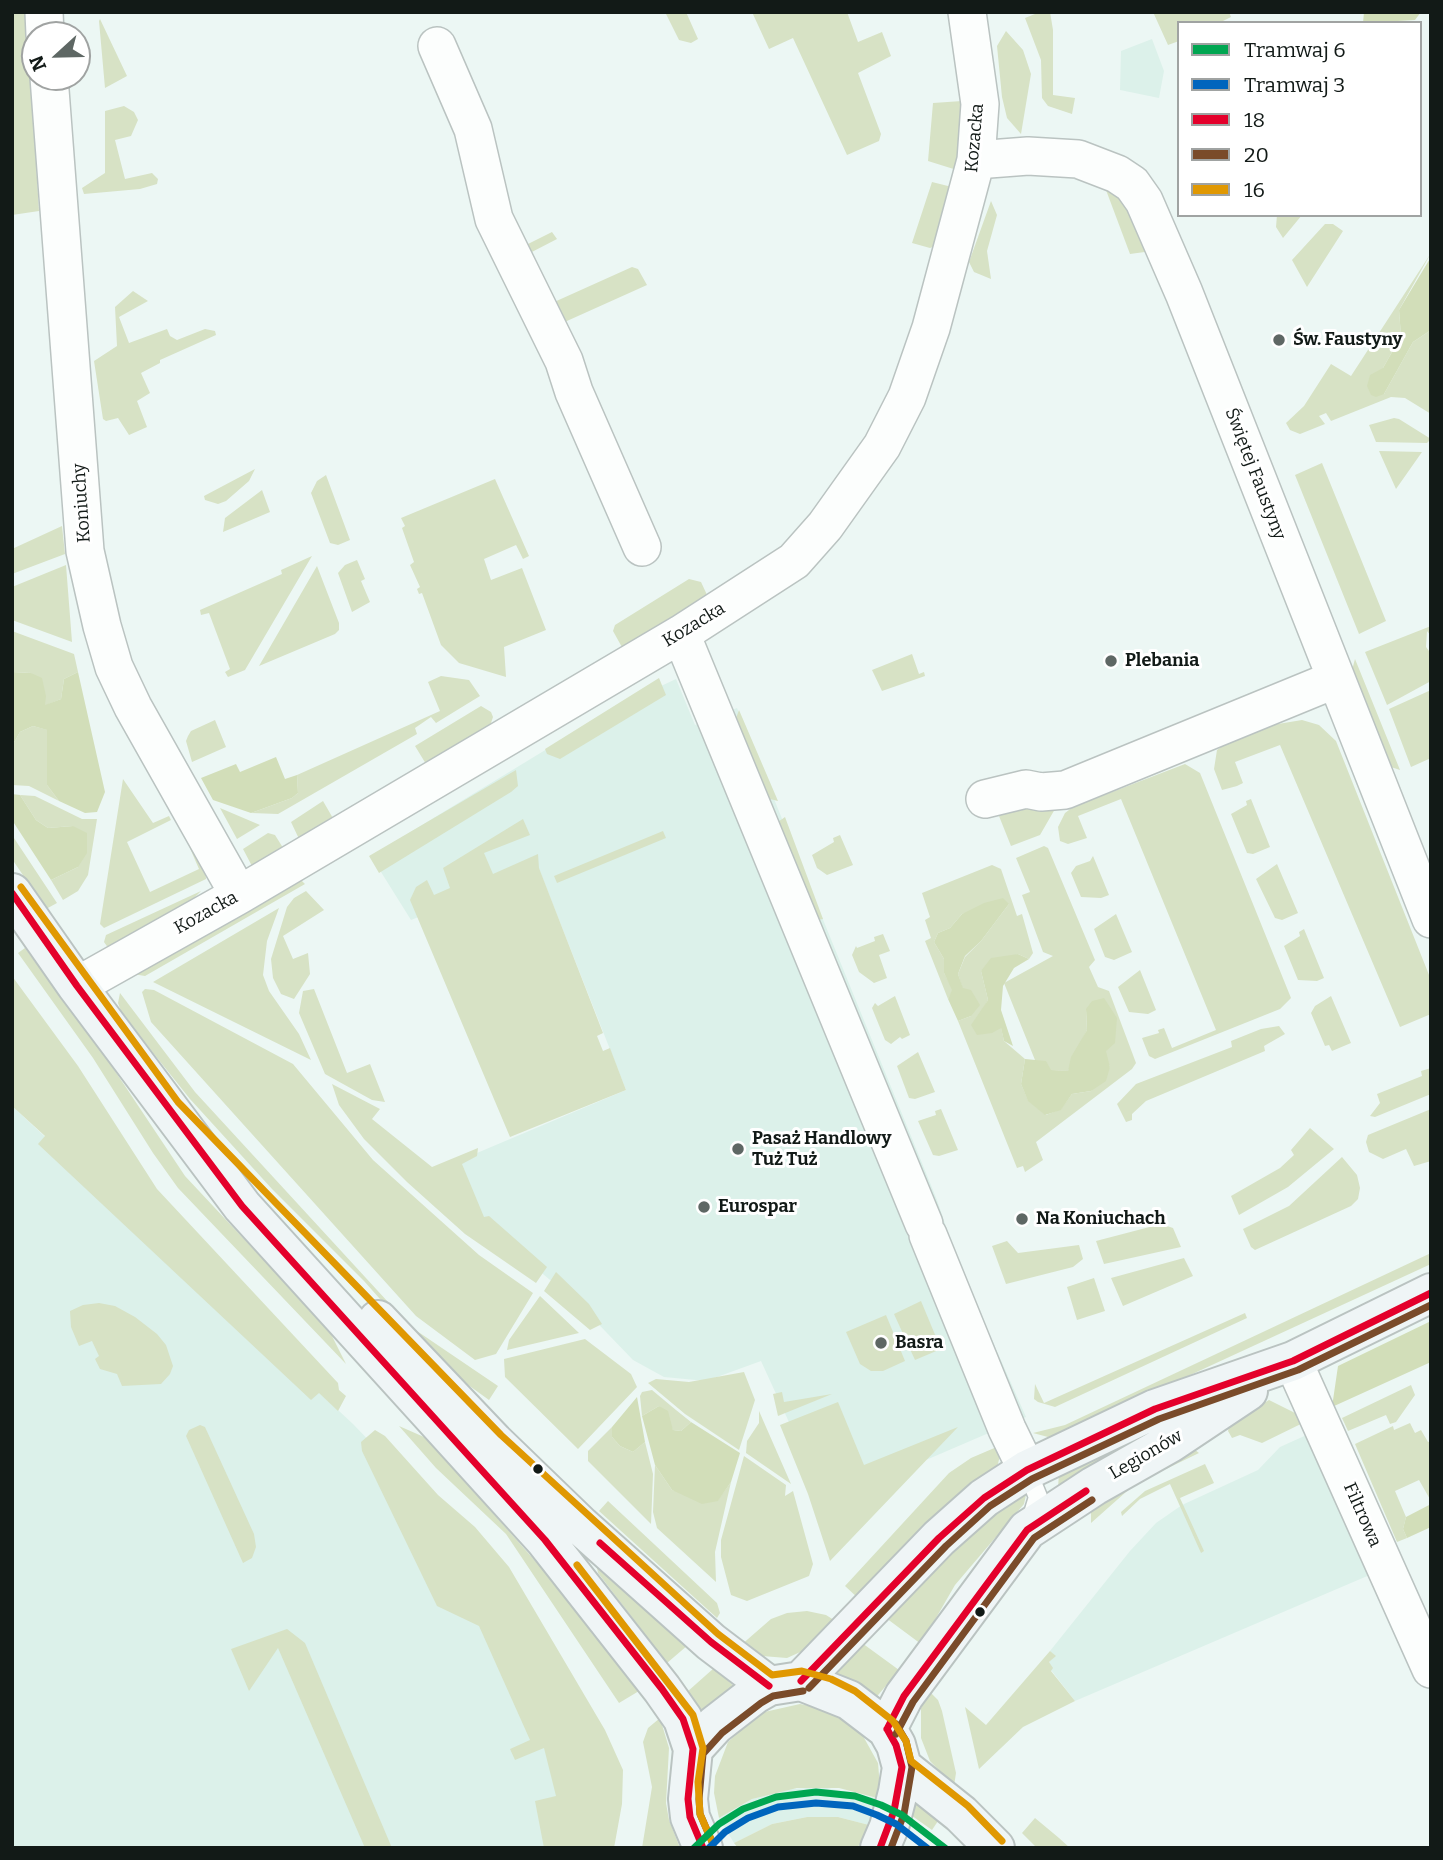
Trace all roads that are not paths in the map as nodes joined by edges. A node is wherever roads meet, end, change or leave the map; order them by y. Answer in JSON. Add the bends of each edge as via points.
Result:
{"nodes":[{"id":1,"x":967,"y":12,"type":"edge"},
{"id":2,"x":437,"y":46,"type":"dead end"},
{"id":3,"x":49,"y":91,"type":"edge"},
{"id":4,"x":976,"y":160,"type":"junction"},
{"id":5,"x":642,"y":547,"type":"dead end"},
{"id":6,"x":681,"y":634,"type":"junction"},
{"id":7,"x":1336,"y":679,"type":"junction"},
{"id":8,"x":985,"y":799,"type":"dead end"},
{"id":9,"x":12,"y":893,"type":"edge"},
{"id":10,"x":239,"y":895,"type":"junction"},
{"id":11,"x":1431,"y":919,"type":"edge"},
{"id":12,"x":77,"y":986,"type":"junction"},
{"id":13,"x":170,"y":1109,"type":"junction"},
{"id":14,"x":1431,"y":1293,"type":"edge"},
{"id":15,"x":1293,"y":1361,"type":"junction"},
{"id":16,"x":1027,"y":1470,"type":"junction"},
{"id":17,"x":1027,"y":1530,"type":"junction"},
{"id":18,"x":1431,"y":1669,"type":"edge"},
{"id":19,"x":785,"y":1684,"type":"junction"},
{"id":20,"x":887,"y":1728,"type":"junction"},
{"id":21,"x":693,"y":1749,"type":"junction"},
{"id":22,"x":902,"y":1767,"type":"junction"},
{"id":23,"x":703,"y":1848,"type":"edge"},
{"id":24,"x":880,"y":1848,"type":"edge"},
{"id":25,"x":995,"y":1848,"type":"edge"}],
"edges":[{"from":1,"to":4,"type":"street","name":"Kozacka","via":[[980,104]]},
{"from":2,"to":5,"type":"street","via":[[473,129],[494,219],[564,361]]},
{"from":3,"to":10,"type":"street","name":"Koniuchy","via":[[85,551],[102,626],[133,707]]},
{"from":4,"to":6,"type":"street","name":"Kozacka","via":[[931,328],[907,397],[882,446],[825,527],[794,561]]},
{"from":4,"to":7,"type":"street","name":"Świętej Faustyny","via":[[1078,159],[1101,165],[1132,184],[1153,219],[1184,293]]},
{"from":6,"to":10,"type":"street","name":"Kozacka"},
{"from":6,"to":16,"type":"street"},
{"from":7,"to":8,"type":"street","via":[[1065,790],[1026,789]]},
{"from":7,"to":11,"type":"street","name":"Świętej Faustyny"},
{"from":9,"to":12,"type":"street"},
{"from":10,"to":12,"type":"street","name":"Kozacka"},
{"from":12,"to":13,"type":"street"},
{"from":13,"to":19,"type":"street","via":[[494,1442],[638,1577],[711,1642]]},
{"from":13,"to":21,"type":"street","via":[[242,1206],[545,1540],[663,1689],[683,1719]]},
{"from":14,"to":15,"type":"street","name":"Legionów"},
{"from":15,"to":16,"type":"street","name":"Legionów","via":[[1155,1409]]},
{"from":15,"to":17,"type":"street","name":"Legionów"},
{"from":15,"to":18,"type":"street","name":"Filtrowa"},
{"from":16,"to":17,"type":"lane","via":[[1038,1497]]},
{"from":16,"to":19,"type":"street","name":"Legionów","via":[[984,1498]]},
{"from":17,"to":20,"type":"street","name":"Legionów","via":[[904,1696]]},
{"from":19,"to":20,"type":"street","via":[[849,1700]]},
{"from":19,"to":21,"type":"street","name":"Legionów","via":[[737,1706]]},
{"from":20,"to":22,"type":"street"},
{"from":21,"to":23,"type":"street","via":[[688,1799]]},
{"from":22,"to":24,"type":"street","via":[[894,1811]]},
{"from":22,"to":25,"type":"street"}]}
